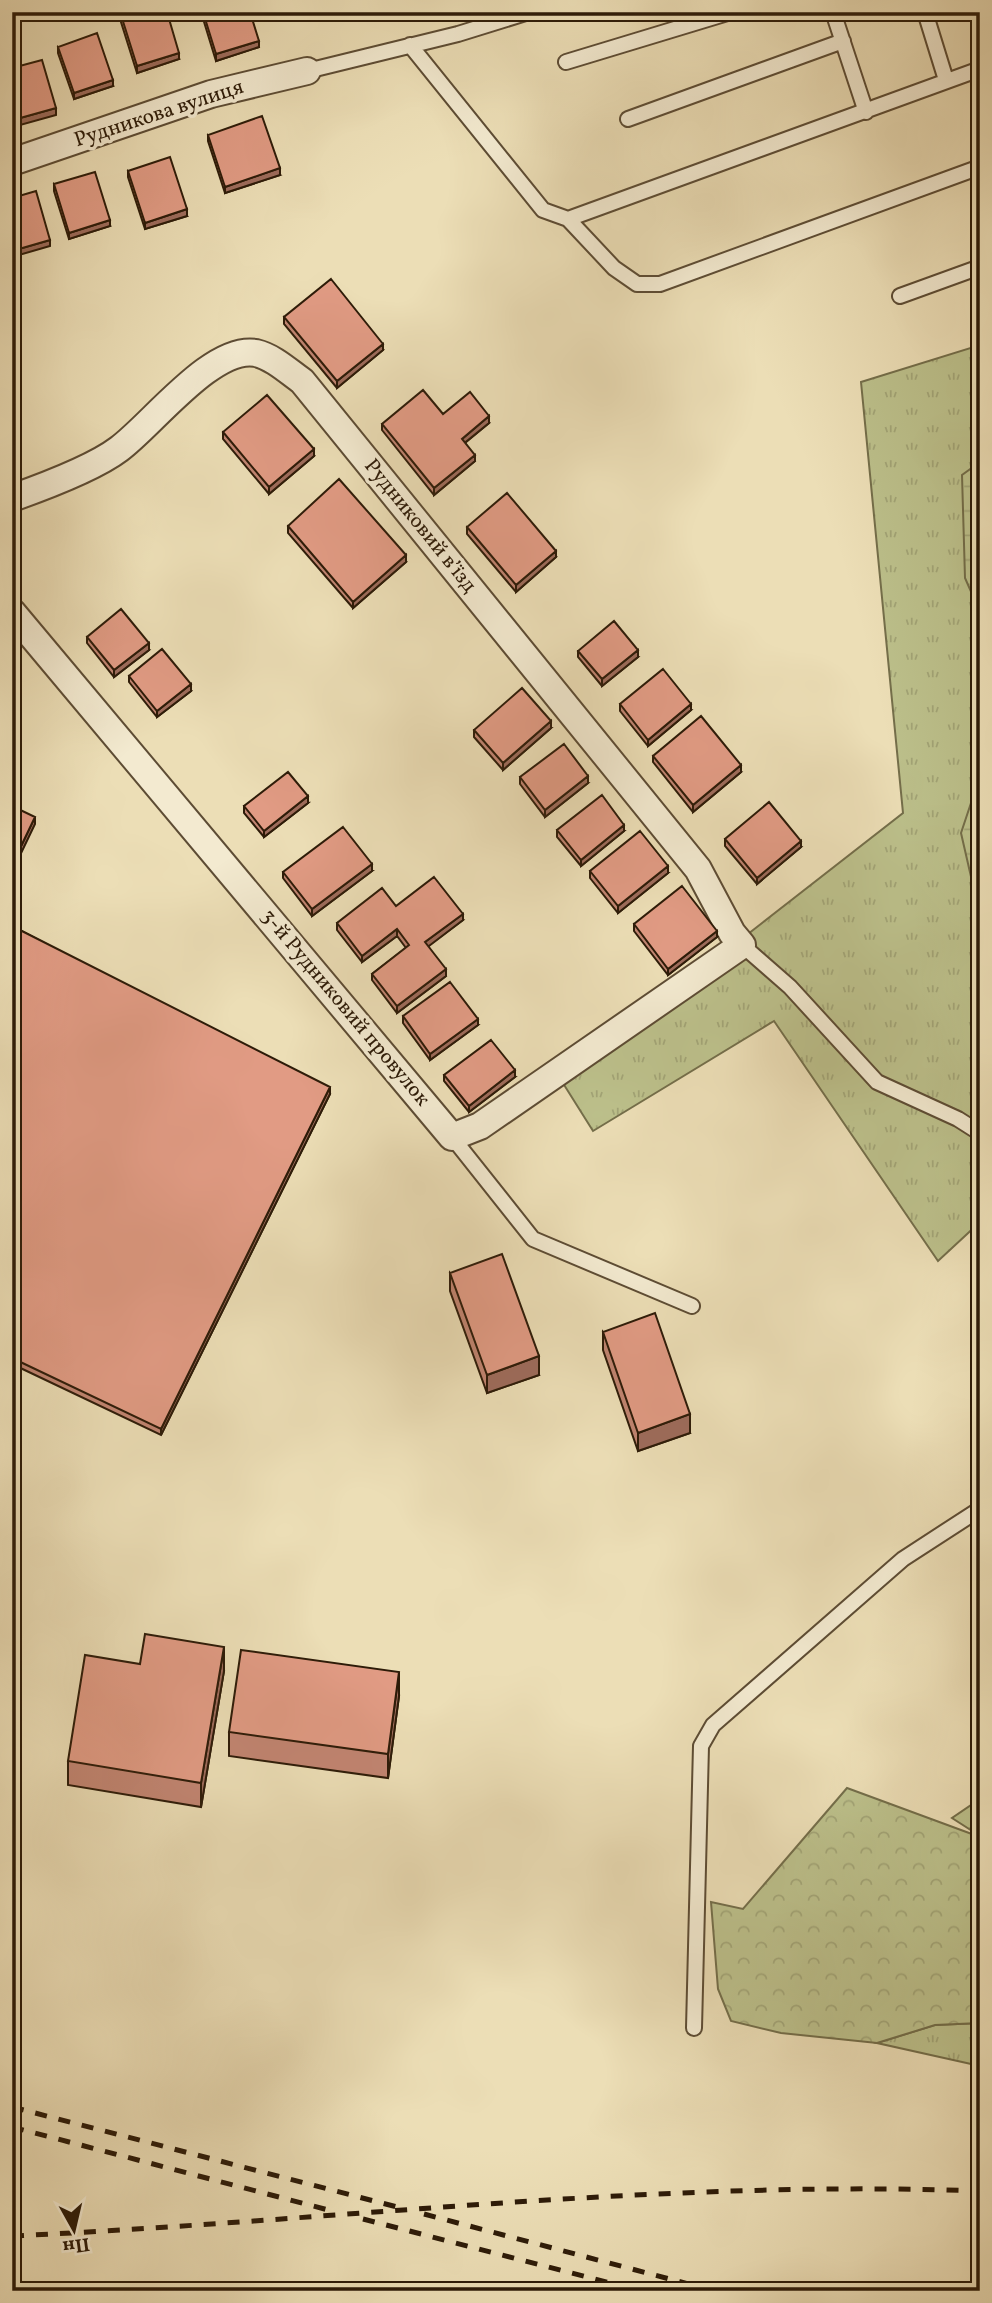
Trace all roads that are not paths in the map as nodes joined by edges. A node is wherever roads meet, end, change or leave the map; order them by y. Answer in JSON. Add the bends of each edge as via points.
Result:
{"nodes":[{"id":1,"x":529,"y":12,"type":"edge"},
{"id":2,"x":731,"y":12,"type":"edge"},
{"id":3,"x":833,"y":12,"type":"edge"},
{"id":4,"x":925,"y":12,"type":"edge"},
{"id":5,"x":843,"y":41,"type":"junction"},
{"id":6,"x":410,"y":45,"type":"junction"},
{"id":7,"x":566,"y":62,"type":"dead end"},
{"id":8,"x":980,"y":69,"type":"edge"},
{"id":9,"x":307,"y":71,"type":"joint"},
{"id":10,"x":946,"y":80,"type":"junction"},
{"id":11,"x":866,"y":112,"type":"junction"},
{"id":12,"x":628,"y":119,"type":"dead end"},
{"id":13,"x":12,"y":162,"type":"edge"},
{"id":14,"x":980,"y":167,"type":"edge"},
{"id":15,"x":568,"y":219,"type":"junction"},
{"id":16,"x":980,"y":267,"type":"edge"},
{"id":17,"x":900,"y":296,"type":"dead end"},
{"id":18,"x":12,"y":498,"type":"edge"},
{"id":19,"x":12,"y":612,"type":"edge"},
{"id":20,"x":742,"y":945,"type":"junction"},
{"id":21,"x":980,"y":1133,"type":"edge"},
{"id":22,"x":452,"y":1137,"type":"junction"},
{"id":23,"x":692,"y":1306,"type":"dead end"},
{"id":24,"x":980,"y":1510,"type":"edge"},
{"id":25,"x":694,"y":2028,"type":"dead end"}],
"edges":[{"from":1,"to":6,"type":"lane"},
{"from":2,"to":7,"type":"lane"},
{"from":3,"to":5,"type":"lane"},
{"from":4,"to":10,"type":"lane"},
{"from":5,"to":11,"type":"lane"},
{"from":5,"to":12,"type":"lane"},
{"from":6,"to":9,"type":"lane"},
{"from":6,"to":15,"type":"lane","via":[[543,210]]},
{"from":8,"to":10,"type":"lane"},
{"from":9,"to":13,"type":"street","name":"Рудникова вулиця","via":[[211,94]]},
{"from":10,"to":11,"type":"lane"},
{"from":11,"to":15,"type":"lane"},
{"from":14,"to":15,"type":"lane","via":[[660,284],[637,284],[614,268]]},
{"from":16,"to":17,"type":"lane"},
{"from":18,"to":20,"type":"street","name":"Рудниковий в’їзд","via":[[118,451],[207,369],[230,357],[255,353],[277,363],[302,381],[690,859]]},
{"from":19,"to":22,"type":"street","name":"3-й Рудниковий провулок"},
{"from":20,"to":21,"type":"lane","via":[[790,987],[877,1082]]},
{"from":20,"to":22,"type":"street","via":[[480,1126]]},
{"from":22,"to":23,"type":"lane","via":[[533,1239]]},
{"from":24,"to":25,"type":"lane","via":[[903,1559],[713,1725],[701,1746]]}]}
